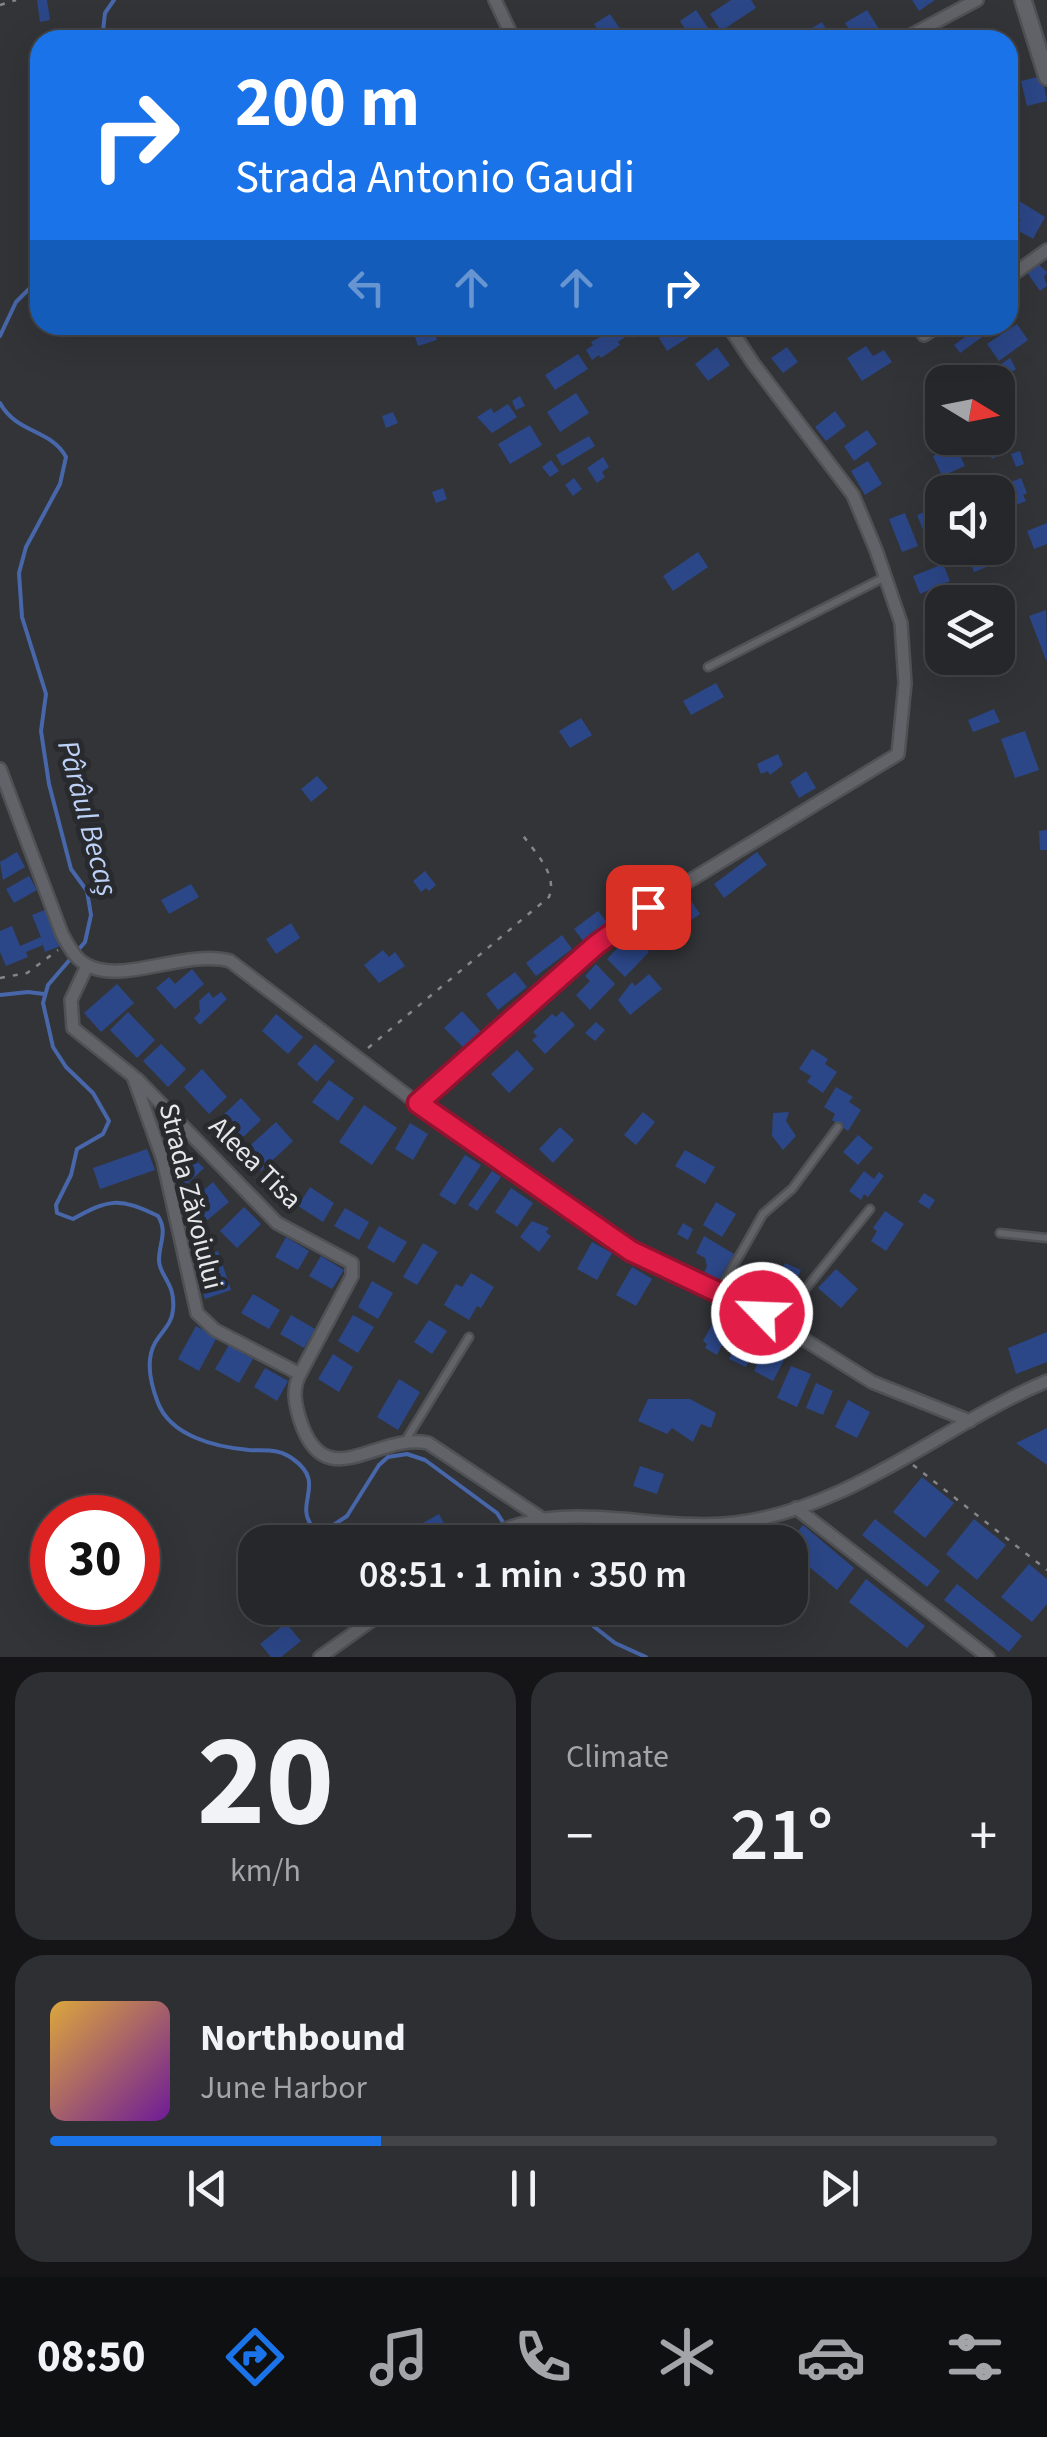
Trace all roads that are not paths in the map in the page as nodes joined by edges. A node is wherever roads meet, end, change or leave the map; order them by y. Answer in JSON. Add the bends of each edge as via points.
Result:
{"nodes":[{"id":1,"x":495,"y":0,"type":"edge"},
{"id":2,"x":977,"y":0,"type":"edge"},
{"id":3,"x":1024,"y":0,"type":"edge"},
{"id":4,"x":509,"y":30,"type":"edge"},
{"id":5,"x":921,"y":30,"type":"edge"},
{"id":6,"x":1047,"y":78,"type":"edge"},
{"id":7,"x":1047,"y":250,"type":"edge"},
{"id":8,"x":1018,"y":271,"type":"edge"},
{"id":9,"x":735,"y":335,"type":"edge"},
{"id":10,"x":886,"y":576,"type":"junction"},
{"id":11,"x":708,"y":668,"type":"dead end"},
{"id":12,"x":0,"y":768,"type":"edge"},
{"id":13,"x":689,"y":881,"type":"dead end"},
{"id":14,"x":675,"y":890,"type":"dead end"},
{"id":15,"x":77,"y":955,"type":"junction"},
{"id":16,"x":134,"y":1076,"type":"junction"},
{"id":17,"x":418,"y":1103,"type":"junction"},
{"id":18,"x":838,"y":1127,"type":"dead end"},
{"id":19,"x":870,"y":1209,"type":"dead end"},
{"id":20,"x":1000,"y":1233,"type":"dead end"},
{"id":21,"x":1047,"y":1238,"type":"edge"},
{"id":22,"x":718,"y":1294,"type":"junction"},
{"id":23,"x":778,"y":1323,"type":"junction"},
{"id":24,"x":468,"y":1337,"type":"dead end"},
{"id":25,"x":300,"y":1374,"type":"junction"},
{"id":26,"x":1047,"y":1381,"type":"edge"},
{"id":27,"x":970,"y":1420,"type":"junction"},
{"id":28,"x":403,"y":1444,"type":"junction"},
{"id":29,"x":796,"y":1508,"type":"junction"},
{"id":30,"x":544,"y":1520,"type":"junction"},
{"id":31,"x":616,"y":1520,"type":"junction"},
{"id":32,"x":519,"y":1525,"type":"edge"},
{"id":33,"x":616,"y":1525,"type":"edge"},
{"id":34,"x":364,"y":1625,"type":"edge"},
{"id":35,"x":320,"y":1657,"type":"edge"},
{"id":36,"x":988,"y":1657,"type":"edge"}],
"edges":[{"from":1,"to":4,"type":"street"},
{"from":2,"to":5,"type":"street"},
{"from":3,"to":6,"type":"street"},
{"from":7,"to":8,"type":"street"},
{"from":9,"to":10,"type":"street","via":[[853,495]]},
{"from":10,"to":11,"type":"lane"},
{"from":10,"to":13,"type":"street","via":[[904,656],[898,754]]},
{"from":12,"to":15,"type":"street"},
{"from":14,"to":17,"type":"lane","via":[[596,945]]},
{"from":15,"to":16,"type":"street","name":"Strada Zăvoiului","via":[[73,1028]]},
{"from":15,"to":17,"type":"street","via":[[122,970],[191,958],[230,961]]},
{"from":16,"to":25,"type":"street","name":"Strada Zăvoiului","via":[[163,1160],[197,1313],[215,1330]]},
{"from":16,"to":25,"type":"street","name":"Aleea Tisa","via":[[277,1223],[352,1264],[352,1276]]},
{"from":17,"to":22,"type":"street","via":[[631,1251]]},
{"from":18,"to":22,"type":"lane","via":[[792,1189],[763,1214]]},
{"from":19,"to":23,"type":"lane"},
{"from":20,"to":21,"type":"lane"},
{"from":22,"to":23,"type":"street"},
{"from":23,"to":27,"type":"street","via":[[872,1382]]},
{"from":24,"to":28,"type":"lane"},
{"from":25,"to":28,"type":"street","via":[[294,1390],[300,1418],[322,1456],[339,1459]]},
{"from":26,"to":27,"type":"street"},
{"from":27,"to":29,"type":"street","via":[[873,1475]]},
{"from":28,"to":30,"type":"street","via":[[433,1445]]},
{"from":29,"to":31,"type":"street","via":[[710,1525]]},
{"from":29,"to":36,"type":"street"},
{"from":30,"to":31,"type":"street"},
{"from":30,"to":32,"type":"street"},
{"from":31,"to":33,"type":"lane"},
{"from":34,"to":35,"type":"street"}]}
